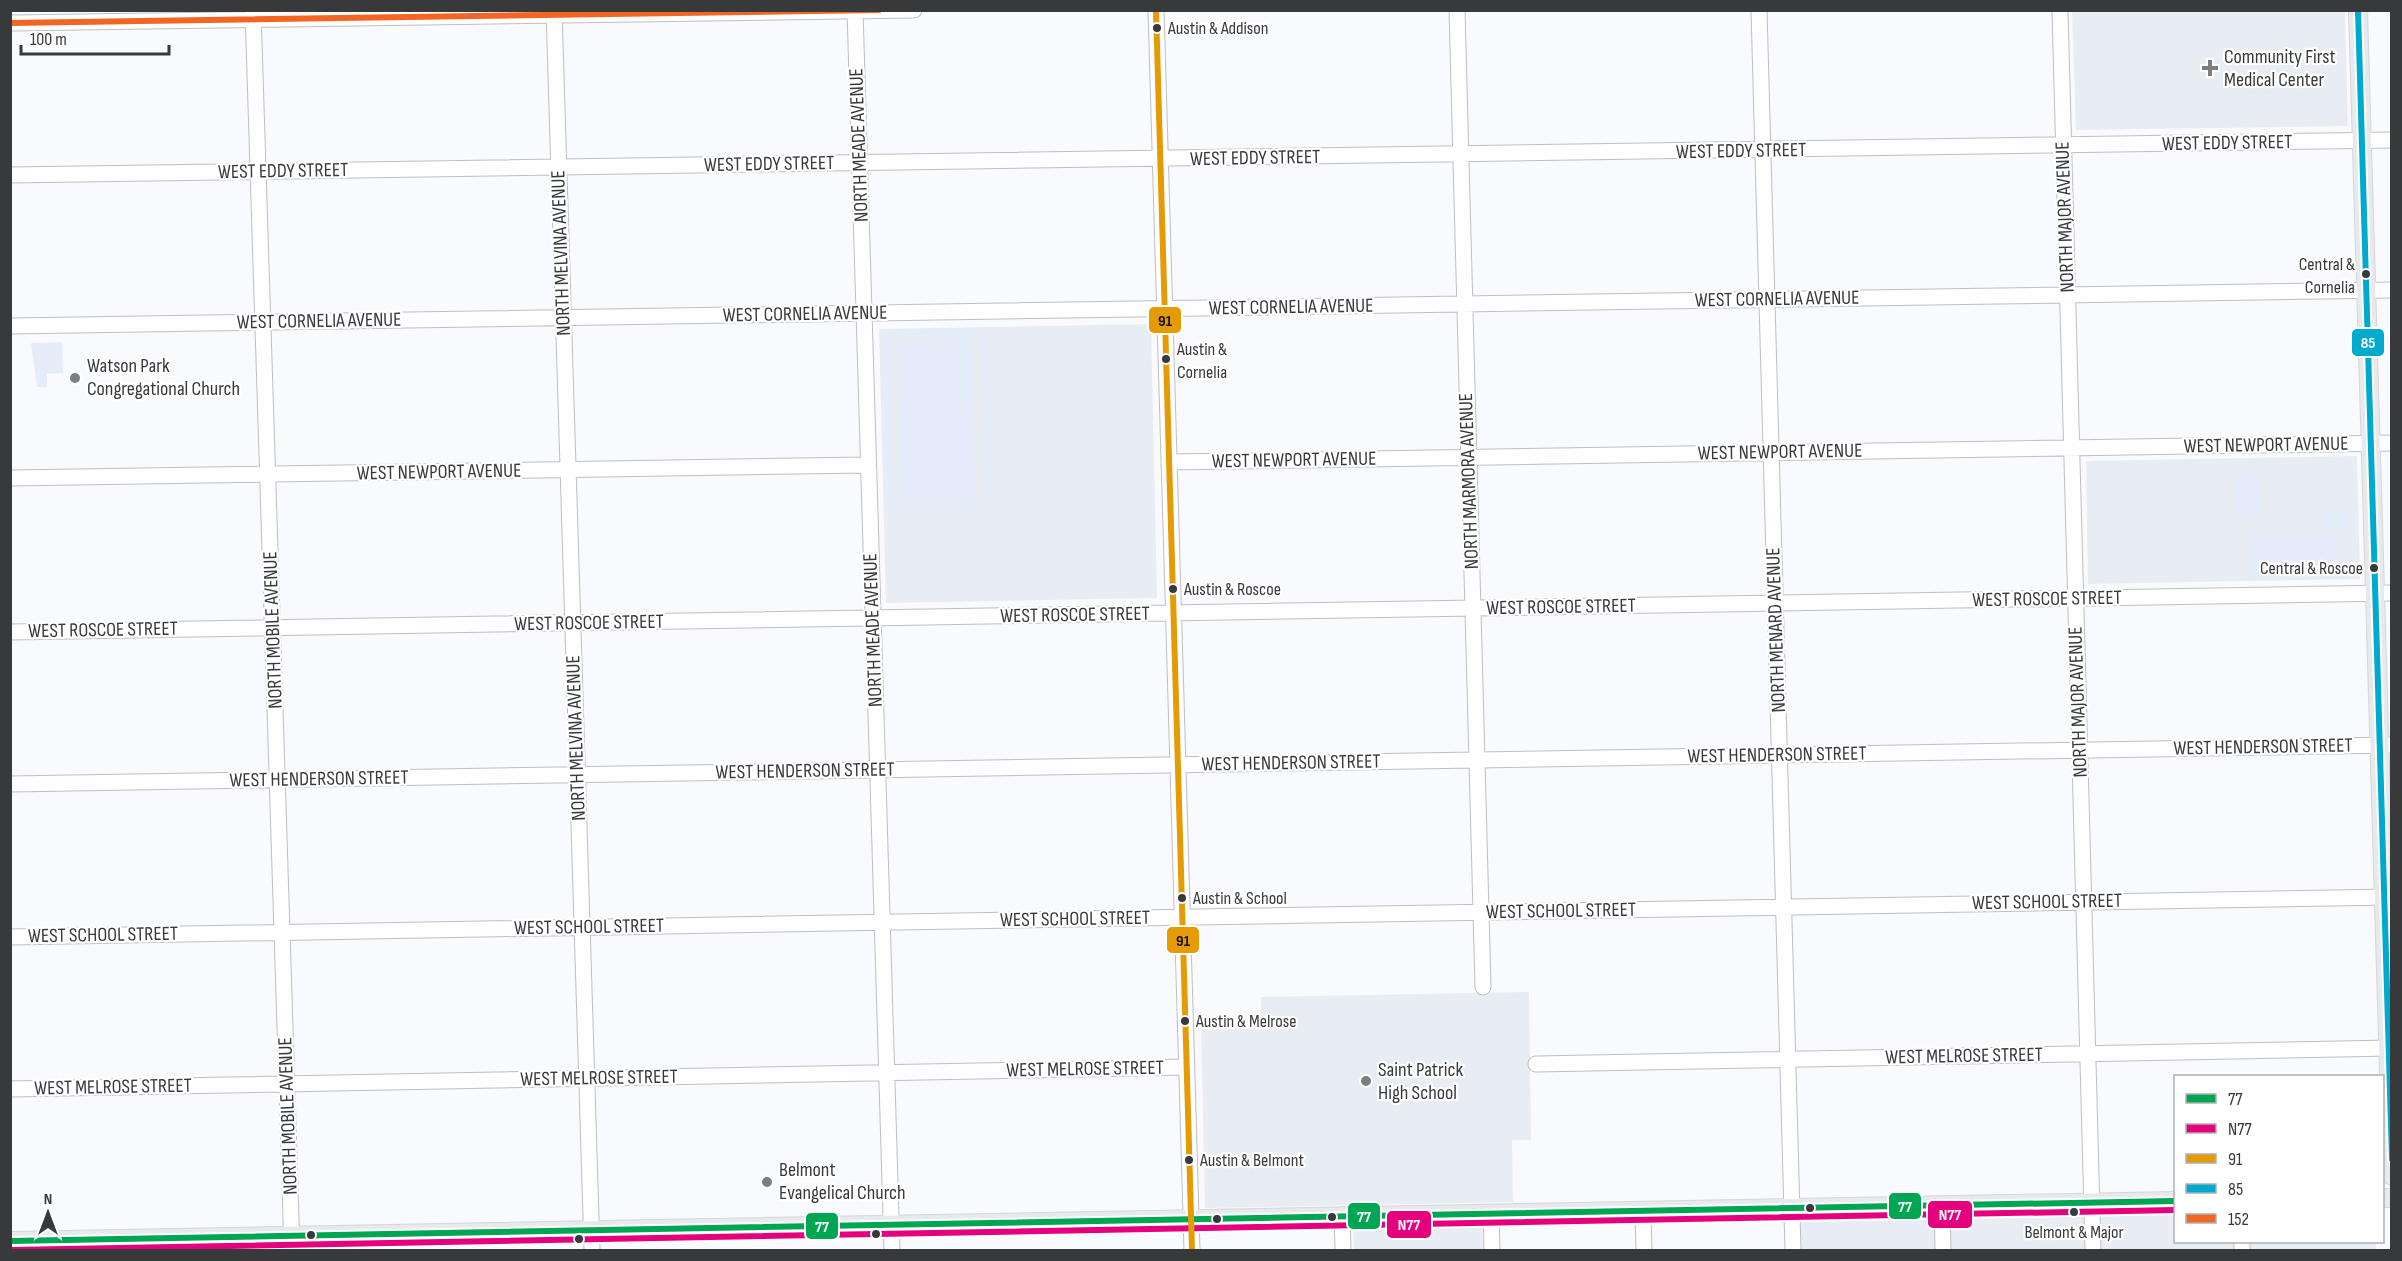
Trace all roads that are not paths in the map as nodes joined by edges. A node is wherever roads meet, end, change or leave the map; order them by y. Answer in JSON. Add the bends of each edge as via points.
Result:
{"nodes":[{"id":1,"x":914,"y":10,"type":"edge"},
{"id":2,"x":1156,"y":10,"type":"edge"},
{"id":3,"x":1457,"y":10,"type":"edge"},
{"id":4,"x":1759,"y":10,"type":"edge"},
{"id":5,"x":2060,"y":10,"type":"edge"},
{"id":6,"x":2358,"y":10,"type":"edge"},
{"id":7,"x":855,"y":11,"type":"edge"},
{"id":8,"x":554,"y":13,"type":"edge"},
{"id":9,"x":253,"y":15,"type":"edge"},
{"id":10,"x":10,"y":23,"type":"edge"},
{"id":11,"x":2391,"y":140,"type":"edge"},
{"id":12,"x":2362,"y":141,"type":"junction"},
{"id":13,"x":2064,"y":146,"type":"junction"},
{"id":14,"x":1762,"y":150,"type":"junction"},
{"id":15,"x":1461,"y":155,"type":"junction"},
{"id":16,"x":1160,"y":159,"type":"junction"},
{"id":17,"x":859,"y":163,"type":"junction"},
{"id":18,"x":558,"y":167,"type":"junction"},
{"id":19,"x":258,"y":171,"type":"junction"},
{"id":20,"x":10,"y":175,"type":"edge"},
{"id":21,"x":2366,"y":290,"type":"junction"},
{"id":22,"x":2391,"y":290,"type":"edge"},
{"id":23,"x":2068,"y":295,"type":"junction"},
{"id":24,"x":1767,"y":299,"type":"junction"},
{"id":25,"x":1465,"y":305,"type":"junction"},
{"id":26,"x":1164,"y":309,"type":"junction"},
{"id":27,"x":864,"y":313,"type":"junction"},
{"id":28,"x":563,"y":318,"type":"junction"},
{"id":29,"x":263,"y":322,"type":"junction"},
{"id":30,"x":10,"y":326,"type":"edge"},
{"id":31,"x":2391,"y":443,"type":"edge"},
{"id":32,"x":2370,"y":444,"type":"junction"},
{"id":33,"x":2072,"y":448,"type":"junction"},
{"id":34,"x":1771,"y":452,"type":"junction"},
{"id":35,"x":1469,"y":457,"type":"junction"},
{"id":36,"x":1169,"y":462,"type":"junction"},
{"id":37,"x":868,"y":465,"type":"junction"},
{"id":38,"x":568,"y":470,"type":"junction"},
{"id":39,"x":268,"y":474,"type":"junction"},
{"id":40,"x":10,"y":478,"type":"edge"},
{"id":41,"x":2383,"y":593,"type":"edge"},
{"id":42,"x":2076,"y":598,"type":"junction"},
{"id":43,"x":1775,"y":603,"type":"junction"},
{"id":44,"x":1473,"y":609,"type":"junction"},
{"id":45,"x":1174,"y":614,"type":"junction"},
{"id":46,"x":873,"y":618,"type":"junction"},
{"id":47,"x":573,"y":623,"type":"junction"},
{"id":48,"x":272,"y":628,"type":"junction"},
{"id":49,"x":10,"y":632,"type":"edge"},
{"id":50,"x":2385,"y":745,"type":"edge"},
{"id":51,"x":2080,"y":750,"type":"junction"},
{"id":52,"x":1779,"y":755,"type":"junction"},
{"id":53,"x":1477,"y":760,"type":"junction"},
{"id":54,"x":1178,"y":765,"type":"junction"},
{"id":55,"x":878,"y":770,"type":"junction"},
{"id":56,"x":577,"y":775,"type":"junction"},
{"id":57,"x":277,"y":780,"type":"junction"},
{"id":58,"x":10,"y":784,"type":"edge"},
{"id":59,"x":2387,"y":897,"type":"edge"},
{"id":60,"x":2084,"y":902,"type":"junction"},
{"id":61,"x":1783,"y":907,"type":"junction"},
{"id":62,"x":1481,"y":912,"type":"junction"},
{"id":63,"x":1182,"y":917,"type":"junction"},
{"id":64,"x":882,"y":922,"type":"junction"},
{"id":65,"x":582,"y":927,"type":"junction"},
{"id":66,"x":282,"y":932,"type":"junction"},
{"id":67,"x":10,"y":936,"type":"edge"},
{"id":68,"x":1483,"y":987,"type":"dead end"},
{"id":69,"x":2390,"y":1048,"type":"edge"},
{"id":70,"x":2087,"y":1053,"type":"junction"},
{"id":71,"x":1787,"y":1059,"type":"junction"},
{"id":72,"x":1536,"y":1064,"type":"dead end"},
{"id":73,"x":1187,"y":1067,"type":"junction"},
{"id":74,"x":887,"y":1073,"type":"junction"},
{"id":75,"x":587,"y":1078,"type":"junction"},
{"id":76,"x":287,"y":1084,"type":"junction"},
{"id":77,"x":10,"y":1089,"type":"edge"},
{"id":78,"x":2391,"y":1176,"type":"edge"},
{"id":79,"x":2174,"y":1201,"type":"edge"},
{"id":80,"x":2091,"y":1203,"type":"junction"},
{"id":81,"x":1942,"y":1206,"type":"junction"},
{"id":82,"x":1791,"y":1208,"type":"junction"},
{"id":83,"x":1643,"y":1211,"type":"junction"},
{"id":84,"x":1491,"y":1213,"type":"junction"},
{"id":85,"x":1342,"y":1215,"type":"junction"},
{"id":86,"x":1191,"y":1219,"type":"junction"},
{"id":87,"x":892,"y":1224,"type":"junction"},
{"id":88,"x":591,"y":1230,"type":"junction"},
{"id":89,"x":10,"y":1241,"type":"edge"},
{"id":90,"x":292,"y":1243,"type":"edge"},
{"id":91,"x":592,"y":1251,"type":"edge"},
{"id":92,"x":892,"y":1251,"type":"edge"},
{"id":93,"x":1192,"y":1251,"type":"edge"},
{"id":94,"x":1343,"y":1251,"type":"edge"},
{"id":95,"x":1492,"y":1251,"type":"edge"},
{"id":96,"x":1644,"y":1251,"type":"edge"},
{"id":97,"x":1792,"y":1251,"type":"edge"},
{"id":98,"x":1943,"y":1251,"type":"edge"},
{"id":99,"x":2093,"y":1251,"type":"edge"}],
"edges":[{"from":1,"to":7,"type":"street"},
{"from":2,"to":16,"type":"street"},
{"from":3,"to":15,"type":"street","name":"NORTH MARMORA AVENUE"},
{"from":4,"to":14,"type":"street","name":"NORTH MENARD AVENUE"},
{"from":5,"to":13,"type":"street","name":"NORTH MAJOR AVENUE"},
{"from":6,"to":12,"type":"main road"},
{"from":7,"to":8,"type":"street"},
{"from":7,"to":17,"type":"street","name":"NORTH MEADE AVENUE"},
{"from":8,"to":9,"type":"street"},
{"from":8,"to":18,"type":"street","name":"NORTH MELVINA AVENUE"},
{"from":9,"to":10,"type":"street"},
{"from":9,"to":19,"type":"street","name":"NORTH MOBILE AVENUE"},
{"from":11,"to":12,"type":"street","name":"WEST EDDY STREET"},
{"from":12,"to":13,"type":"street","name":"WEST EDDY STREET"},
{"from":12,"to":21,"type":"main road"},
{"from":13,"to":14,"type":"street","name":"WEST EDDY STREET"},
{"from":13,"to":23,"type":"street","name":"NORTH MAJOR AVENUE"},
{"from":14,"to":15,"type":"street","name":"WEST EDDY STREET"},
{"from":14,"to":24,"type":"street","name":"NORTH MENARD AVENUE"},
{"from":15,"to":16,"type":"street","name":"WEST EDDY STREET"},
{"from":15,"to":25,"type":"street","name":"NORTH MARMORA AVENUE"},
{"from":16,"to":17,"type":"street","name":"WEST EDDY STREET"},
{"from":16,"to":26,"type":"street"},
{"from":17,"to":18,"type":"street","name":"WEST EDDY STREET"},
{"from":17,"to":27,"type":"street","name":"NORTH MEADE AVENUE"},
{"from":18,"to":19,"type":"street","name":"WEST EDDY STREET"},
{"from":18,"to":28,"type":"street","name":"NORTH MELVINA AVENUE"},
{"from":19,"to":20,"type":"street","name":"WEST EDDY STREET"},
{"from":19,"to":29,"type":"street","name":"NORTH MOBILE AVENUE"},
{"from":21,"to":22,"type":"street","name":"WEST CORNELIA AVENUE"},
{"from":21,"to":23,"type":"street","name":"WEST CORNELIA AVENUE"},
{"from":21,"to":32,"type":"main road"},
{"from":23,"to":24,"type":"street","name":"WEST CORNELIA AVENUE"},
{"from":23,"to":33,"type":"street","name":"NORTH MAJOR AVENUE"},
{"from":24,"to":25,"type":"street","name":"WEST CORNELIA AVENUE"},
{"from":24,"to":34,"type":"street","name":"NORTH MENARD AVENUE"},
{"from":25,"to":26,"type":"street","name":"WEST CORNELIA AVENUE"},
{"from":25,"to":35,"type":"street","name":"NORTH MARMORA AVENUE"},
{"from":26,"to":27,"type":"street","name":"WEST CORNELIA AVENUE"},
{"from":26,"to":36,"type":"street"},
{"from":27,"to":28,"type":"street","name":"WEST CORNELIA AVENUE"},
{"from":27,"to":37,"type":"street","name":"NORTH MEADE AVENUE"},
{"from":28,"to":29,"type":"street","name":"WEST CORNELIA AVENUE"},
{"from":28,"to":38,"type":"street","name":"NORTH MELVINA AVENUE"},
{"from":29,"to":30,"type":"street","name":"WEST CORNELIA AVENUE"},
{"from":29,"to":39,"type":"street","name":"NORTH MOBILE AVENUE"},
{"from":31,"to":32,"type":"street","name":"WEST NEWPORT AVENUE"},
{"from":32,"to":33,"type":"street","name":"WEST NEWPORT AVENUE"},
{"from":32,"to":41,"type":"main road"},
{"from":33,"to":34,"type":"street","name":"WEST NEWPORT AVENUE"},
{"from":33,"to":42,"type":"street","name":"NORTH MAJOR AVENUE"},
{"from":34,"to":35,"type":"street","name":"WEST NEWPORT AVENUE"},
{"from":34,"to":43,"type":"street","name":"NORTH MENARD AVENUE"},
{"from":35,"to":36,"type":"street","name":"WEST NEWPORT AVENUE"},
{"from":35,"to":44,"type":"street","name":"NORTH MARMORA AVENUE"},
{"from":36,"to":45,"type":"street"},
{"from":37,"to":38,"type":"street","name":"WEST NEWPORT AVENUE"},
{"from":37,"to":46,"type":"street","name":"NORTH MEADE AVENUE"},
{"from":38,"to":39,"type":"street","name":"WEST NEWPORT AVENUE"},
{"from":38,"to":47,"type":"street","name":"NORTH MELVINA AVENUE"},
{"from":39,"to":40,"type":"street","name":"WEST NEWPORT AVENUE"},
{"from":39,"to":48,"type":"street","name":"NORTH MOBILE AVENUE"},
{"from":41,"to":42,"type":"street","name":"WEST ROSCOE STREET"},
{"from":41,"to":50,"type":"main road"},
{"from":42,"to":43,"type":"street","name":"WEST ROSCOE STREET"},
{"from":42,"to":51,"type":"street","name":"NORTH MAJOR AVENUE"},
{"from":43,"to":44,"type":"street","name":"WEST ROSCOE STREET"},
{"from":43,"to":52,"type":"street","name":"NORTH MENARD AVENUE"},
{"from":44,"to":45,"type":"street","name":"WEST ROSCOE STREET"},
{"from":44,"to":53,"type":"street","name":"NORTH MARMORA AVENUE"},
{"from":45,"to":46,"type":"street","name":"WEST ROSCOE STREET"},
{"from":45,"to":54,"type":"street"},
{"from":46,"to":47,"type":"street","name":"WEST ROSCOE STREET"},
{"from":46,"to":55,"type":"street","name":"NORTH MEADE AVENUE"},
{"from":47,"to":48,"type":"street","name":"WEST ROSCOE STREET"},
{"from":47,"to":56,"type":"street","name":"NORTH MELVINA AVENUE"},
{"from":48,"to":49,"type":"street","name":"WEST ROSCOE STREET"},
{"from":48,"to":57,"type":"street","name":"NORTH MOBILE AVENUE"},
{"from":50,"to":51,"type":"street","name":"WEST HENDERSON STREET"},
{"from":50,"to":59,"type":"main road"},
{"from":51,"to":52,"type":"street","name":"WEST HENDERSON STREET"},
{"from":51,"to":60,"type":"street","name":"NORTH MAJOR AVENUE"},
{"from":52,"to":53,"type":"street","name":"WEST HENDERSON STREET"},
{"from":52,"to":61,"type":"street","name":"NORTH MENARD AVENUE"},
{"from":53,"to":54,"type":"street","name":"WEST HENDERSON STREET"},
{"from":53,"to":62,"type":"street","name":"NORTH MARMORA AVENUE"},
{"from":54,"to":55,"type":"street","name":"WEST HENDERSON STREET"},
{"from":54,"to":63,"type":"street"},
{"from":55,"to":56,"type":"street","name":"WEST HENDERSON STREET"},
{"from":55,"to":64,"type":"street","name":"NORTH MEADE AVENUE"},
{"from":56,"to":57,"type":"street","name":"WEST HENDERSON STREET"},
{"from":56,"to":65,"type":"street","name":"NORTH MELVINA AVENUE"},
{"from":57,"to":58,"type":"street","name":"WEST HENDERSON STREET"},
{"from":57,"to":66,"type":"street","name":"NORTH MOBILE AVENUE"},
{"from":59,"to":60,"type":"street","name":"WEST SCHOOL STREET"},
{"from":59,"to":69,"type":"main road"},
{"from":60,"to":61,"type":"street","name":"WEST SCHOOL STREET"},
{"from":60,"to":70,"type":"street","name":"NORTH MAJOR AVENUE"},
{"from":61,"to":62,"type":"street","name":"WEST SCHOOL STREET"},
{"from":61,"to":71,"type":"street","name":"NORTH MENARD AVENUE"},
{"from":62,"to":63,"type":"street","name":"WEST SCHOOL STREET"},
{"from":62,"to":68,"type":"street","name":"NORTH MARMORA AVENUE"},
{"from":63,"to":64,"type":"street","name":"WEST SCHOOL STREET"},
{"from":63,"to":73,"type":"street"},
{"from":64,"to":65,"type":"street","name":"WEST SCHOOL STREET"},
{"from":64,"to":74,"type":"street","name":"NORTH MEADE AVENUE"},
{"from":65,"to":66,"type":"street","name":"WEST SCHOOL STREET"},
{"from":65,"to":75,"type":"street","name":"NORTH MELVINA AVENUE"},
{"from":66,"to":67,"type":"street","name":"WEST SCHOOL STREET"},
{"from":66,"to":76,"type":"street","name":"NORTH MOBILE AVENUE"},
{"from":69,"to":70,"type":"street","name":"WEST MELROSE STREET"},
{"from":69,"to":78,"type":"main road"},
{"from":70,"to":71,"type":"street","name":"WEST MELROSE STREET"},
{"from":70,"to":80,"type":"street","name":"NORTH MAJOR AVENUE"},
{"from":71,"to":72,"type":"street","name":"WEST MELROSE STREET"},
{"from":71,"to":82,"type":"street","name":"NORTH MENARD AVENUE"},
{"from":73,"to":74,"type":"street","name":"WEST MELROSE STREET"},
{"from":73,"to":86,"type":"street"},
{"from":74,"to":75,"type":"street","name":"WEST MELROSE STREET"},
{"from":74,"to":87,"type":"street","name":"NORTH MEADE AVENUE"},
{"from":75,"to":76,"type":"street","name":"WEST MELROSE STREET"},
{"from":75,"to":88,"type":"street","name":"NORTH MELVINA AVENUE"},
{"from":76,"to":77,"type":"street","name":"WEST MELROSE STREET"},
{"from":76,"to":90,"type":"street","name":"NORTH MOBILE AVENUE"},
{"from":79,"to":80,"type":"main road"},
{"from":80,"to":81,"type":"main road"},
{"from":80,"to":99,"type":"street","name":"NORTH MAJOR AVENUE"},
{"from":81,"to":82,"type":"main road"},
{"from":81,"to":98,"type":"street"},
{"from":82,"to":83,"type":"main road"},
{"from":82,"to":97,"type":"street","name":"NORTH MENARD AVENUE"},
{"from":83,"to":84,"type":"main road"},
{"from":83,"to":96,"type":"street"},
{"from":84,"to":85,"type":"main road"},
{"from":84,"to":95,"type":"street"},
{"from":85,"to":86,"type":"main road"},
{"from":85,"to":94,"type":"street"},
{"from":86,"to":87,"type":"main road"},
{"from":86,"to":93,"type":"street"},
{"from":87,"to":88,"type":"main road"},
{"from":87,"to":92,"type":"street","name":"NORTH MEADE AVENUE"},
{"from":88,"to":90,"type":"main road"},
{"from":88,"to":91,"type":"street","name":"NORTH MELVINA AVENUE"},
{"from":89,"to":90,"type":"main road"}]}
